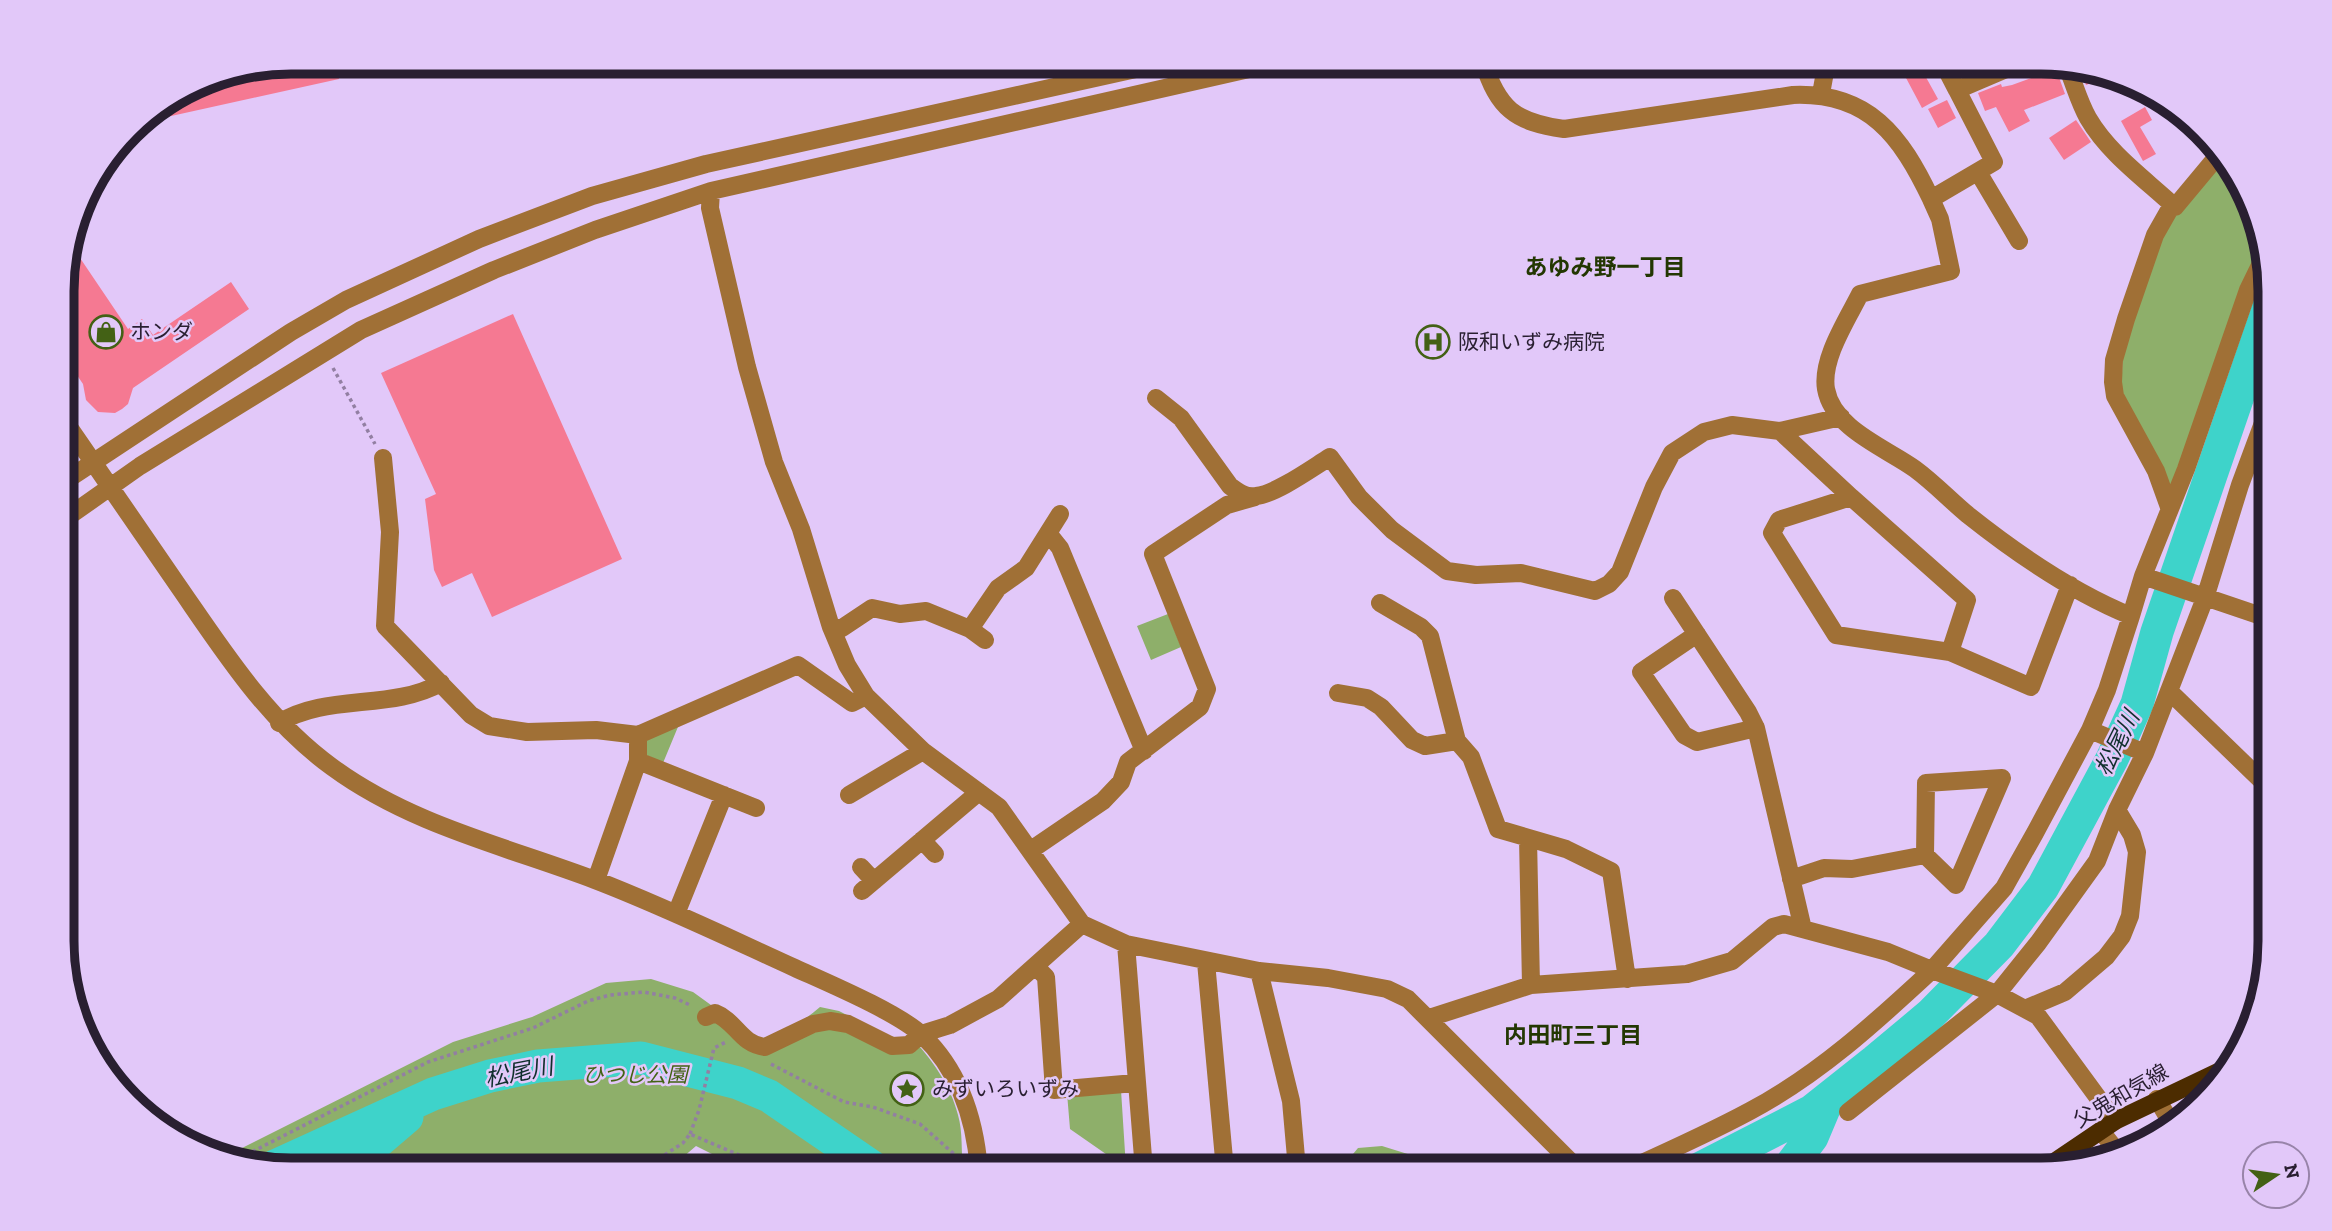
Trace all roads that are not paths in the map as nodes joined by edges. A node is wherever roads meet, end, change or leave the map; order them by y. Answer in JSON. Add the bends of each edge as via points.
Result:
{"nodes":[{"id":1,"x":1113,"y":74,"type":"edge"},
{"id":2,"x":1227,"y":74,"type":"edge"},
{"id":3,"x":1488,"y":74,"type":"edge"},
{"id":4,"x":1825,"y":74,"type":"edge"},
{"id":5,"x":1949,"y":74,"type":"edge"},
{"id":6,"x":1995,"y":74,"type":"edge"},
{"id":7,"x":2071,"y":76,"type":"edge"},
{"id":8,"x":1957,"y":90,"type":"junction"},
{"id":9,"x":1821,"y":94,"type":"junction"},
{"id":10,"x":2215,"y":159,"type":"edge"},
{"id":11,"x":1978,"y":172,"type":"junction"},
{"id":12,"x":711,"y":191,"type":"junction"},
{"id":13,"x":1931,"y":199,"type":"junction"},
{"id":14,"x":2174,"y":206,"type":"junction"},
{"id":15,"x":2019,"y":242,"type":"dead end"},
{"id":16,"x":2257,"y":271,"type":"edge"},
{"id":17,"x":1156,"y":398,"type":"dead end"},
{"id":18,"x":1841,"y":417,"type":"junction"},
{"id":19,"x":1780,"y":430,"type":"junction"},
{"id":20,"x":74,"y":435,"type":"edge"},
{"id":21,"x":2258,"y":437,"type":"edge"},
{"id":22,"x":383,"y":458,"type":"road end"},
{"id":23,"x":93,"y":463,"type":"junction"},
{"id":24,"x":74,"y":475,"type":"edge"},
{"id":25,"x":111,"y":488,"type":"junction"},
{"id":26,"x":1255,"y":497,"type":"junction"},
{"id":27,"x":1851,"y":497,"type":"junction"},
{"id":28,"x":2169,"y":508,"type":"junction"},
{"id":29,"x":74,"y":513,"type":"edge"},
{"id":30,"x":1060,"y":514,"type":"dead end"},
{"id":31,"x":1048,"y":533,"type":"junction"},
{"id":32,"x":2150,"y":579,"type":"junction"},
{"id":33,"x":2070,"y":585,"type":"junction"},
{"id":34,"x":2201,"y":597,"type":"junction"},
{"id":35,"x":1673,"y":598,"type":"dead end"},
{"id":36,"x":1380,"y":603,"type":"dead end"},
{"id":37,"x":2258,"y":615,"type":"edge"},
{"id":38,"x":2131,"y":616,"type":"junction"},
{"id":39,"x":831,"y":627,"type":"junction"},
{"id":40,"x":970,"y":629,"type":"junction"},
{"id":41,"x":1697,"y":634,"type":"junction"},
{"id":42,"x":985,"y":640,"type":"dead end"},
{"id":43,"x":1950,"y":652,"type":"junction"},
{"id":44,"x":441,"y":683,"type":"junction"},
{"id":45,"x":2169,"y":691,"type":"junction"},
{"id":46,"x":1338,"y":693,"type":"dead end"},
{"id":47,"x":866,"y":696,"type":"junction"},
{"id":48,"x":279,"y":723,"type":"junction"},
{"id":49,"x":1756,"y":728,"type":"junction"},
{"id":50,"x":2093,"y":732,"type":"junction"},
{"id":51,"x":638,"y":735,"type":"junction"},
{"id":52,"x":1457,"y":741,"type":"junction"},
{"id":53,"x":923,"y":751,"type":"junction"},
{"id":54,"x":1144,"y":751,"type":"junction"},
{"id":55,"x":2143,"y":753,"type":"junction"},
{"id":56,"x":638,"y":761,"type":"junction"},
{"id":57,"x":2258,"y":777,"type":"edge"},
{"id":58,"x":979,"y":792,"type":"junction"},
{"id":59,"x":724,"y":795,"type":"junction"},
{"id":60,"x":849,"y":795,"type":"dead end"},
{"id":61,"x":756,"y":808,"type":"dead end"},
{"id":62,"x":2117,"y":810,"type":"junction"},
{"id":63,"x":1528,"y":838,"type":"junction"},
{"id":64,"x":922,"y":840,"type":"junction"},
{"id":65,"x":1031,"y":850,"type":"junction"},
{"id":66,"x":935,"y":854,"type":"dead end"},
{"id":67,"x":1925,"y":855,"type":"junction"},
{"id":68,"x":861,"y":867,"type":"dead end"},
{"id":69,"x":1791,"y":879,"type":"junction"},
{"id":70,"x":596,"y":880,"type":"junction"},
{"id":71,"x":676,"y":914,"type":"junction"},
{"id":72,"x":1082,"y":924,"type":"junction"},
{"id":73,"x":1803,"y":929,"type":"junction"},
{"id":74,"x":1126,"y":944,"type":"junction"},
{"id":75,"x":1206,"y":962,"type":"junction"},
{"id":76,"x":1035,"y":966,"type":"junction"},
{"id":77,"x":1259,"y":971,"type":"junction"},
{"id":78,"x":1938,"y":972,"type":"junction"},
{"id":79,"x":1627,"y":979,"type":"junction"},
{"id":80,"x":1531,"y":985,"type":"junction"},
{"id":81,"x":1992,"y":992,"type":"junction"},
{"id":82,"x":2027,"y":1008,"type":"junction"},
{"id":83,"x":706,"y":1017,"type":"road end"},
{"id":84,"x":1429,"y":1017,"type":"junction"},
{"id":85,"x":921,"y":1034,"type":"junction"},
{"id":86,"x":2212,"y":1074,"type":"edge"},
{"id":87,"x":1135,"y":1083,"type":"junction"},
{"id":88,"x":2157,"y":1099,"type":"junction"},
{"id":89,"x":1849,"y":1112,"type":"dead end"},
{"id":90,"x":2168,"y":1117,"type":"edge"},
{"id":91,"x":2108,"y":1126,"type":"junction"},
{"id":92,"x":2114,"y":1145,"type":"edge"},
{"id":93,"x":2063,"y":1156,"type":"edge"},
{"id":94,"x":1224,"y":1157,"type":"edge"},
{"id":95,"x":1296,"y":1157,"type":"edge"},
{"id":96,"x":1567,"y":1157,"type":"edge"},
{"id":97,"x":1654,"y":1157,"type":"edge"},
{"id":98,"x":978,"y":1158,"type":"edge"},
{"id":99,"x":1143,"y":1158,"type":"edge"}],
"edges":[{"from":1,"to":23,"type":"street","via":[[706,164],[592,196],[480,239],[346,300]]},
{"from":2,"to":12,"type":"street"},
{"from":3,"to":9,"type":"street","via":[[1507,108],[1537,126],[1564,129],[1757,99]]},
{"from":4,"to":9,"type":"street"},
{"from":5,"to":8,"type":"street"},
{"from":6,"to":8,"type":"street"},
{"from":7,"to":14,"type":"street","via":[[2088,117],[2106,142]]},
{"from":8,"to":11,"type":"street","via":[[1994,162]]},
{"from":9,"to":13,"type":"street","via":[[1857,104],[1888,130]]},
{"from":10,"to":14,"type":"street"},
{"from":11,"to":13,"type":"street"},
{"from":11,"to":15,"type":"street"},
{"from":12,"to":25,"type":"street","via":[[494,270],[361,330]]},
{"from":12,"to":39,"type":"street","via":[[710,208],[759,414]]},
{"from":13,"to":18,"type":"street","via":[[1951,271],[1860,294],[1826,376],[1831,403]]},
{"from":14,"to":28,"type":"street","via":[[2155,235],[2126,318],[2113,382],[2115,396],[2156,471]]},
{"from":16,"to":28,"type":"street"},
{"from":17,"to":26,"type":"street","via":[[1181,418],[1230,486]]},
{"from":18,"to":19,"type":"street"},
{"from":18,"to":33,"type":"street","via":[[2006,543]]},
{"from":19,"to":26,"type":"street","via":[[1732,425],[1704,432],[1672,453],[1620,572],[1595,592],[1521,573],[1447,571],[1392,530],[1359,497],[1331,457]]},
{"from":19,"to":27,"type":"street"},
{"from":20,"to":23,"type":"street"},
{"from":21,"to":34,"type":"street"},
{"from":22,"to":44,"type":"street","via":[[390,532],[385,626]]},
{"from":23,"to":24,"type":"street"},
{"from":23,"to":25,"type":"street"},
{"from":25,"to":29,"type":"street"},
{"from":25,"to":48,"type":"street"},
{"from":26,"to":54,"type":"street","via":[[1227,505],[1153,554],[1207,689],[1200,707]]},
{"from":27,"to":43,"type":"street","via":[[1967,600]]},
{"from":27,"to":43,"type":"street","via":[[1779,520],[1772,533],[1836,635]]},
{"from":28,"to":32,"type":"street"},
{"from":30,"to":31,"type":"street"},
{"from":31,"to":40,"type":"street","via":[[1026,568],[998,588]]},
{"from":31,"to":54,"type":"street","via":[[1060,548]]},
{"from":32,"to":34,"type":"street"},
{"from":32,"to":38,"type":"street"},
{"from":33,"to":38,"type":"street"},
{"from":33,"to":43,"type":"street","via":[[2031,687]]},
{"from":34,"to":37,"type":"street"},
{"from":34,"to":45,"type":"street"},
{"from":35,"to":41,"type":"street"},
{"from":36,"to":52,"type":"street","via":[[1430,636]]},
{"from":38,"to":50,"type":"street"},
{"from":39,"to":40,"type":"street","via":[[842,628],[872,608],[900,614],[929,605]]},
{"from":39,"to":47,"type":"street"},
{"from":40,"to":42,"type":"street"},
{"from":41,"to":49,"type":"street"},
{"from":41,"to":49,"type":"street","via":[[1641,671],[1684,735],[1697,742]]},
{"from":44,"to":48,"type":"street","via":[[419,695],[300,711]]},
{"from":44,"to":51,"type":"street","via":[[471,715],[489,726],[527,732],[596,730]]},
{"from":45,"to":55,"type":"street"},
{"from":45,"to":57,"type":"street"},
{"from":46,"to":52,"type":"street","via":[[1367,698],[1412,740],[1425,746]]},
{"from":47,"to":51,"type":"street","via":[[852,703],[798,665]]},
{"from":47,"to":53,"type":"street"},
{"from":48,"to":70,"type":"street","via":[[331,767],[387,803],[431,823]]},
{"from":49,"to":69,"type":"street"},
{"from":50,"to":55,"type":"street"},
{"from":50,"to":78,"type":"street","via":[[2004,888]]},
{"from":51,"to":56,"type":"street"},
{"from":52,"to":63,"type":"street","via":[[1471,757],[1498,829]]},
{"from":53,"to":58,"type":"street"},
{"from":53,"to":60,"type":"street"},
{"from":54,"to":65,"type":"street","via":[[1128,762],[1121,782],[1104,801]]},
{"from":55,"to":62,"type":"street"},
{"from":56,"to":59,"type":"street"},
{"from":56,"to":70,"type":"street"},
{"from":58,"to":64,"type":"street"},
{"from":58,"to":65,"type":"street","via":[[999,807]]},
{"from":59,"to":61,"type":"street"},
{"from":59,"to":71,"type":"street"},
{"from":62,"to":81,"type":"street","via":[[2090,873]]},
{"from":62,"to":82,"type":"street","via":[[2137,852],[2132,906],[2122,936],[2106,957],[2065,992]]},
{"from":63,"to":79,"type":"street","via":[[1566,849],[1611,871]]},
{"from":63,"to":80,"type":"street"},
{"from":64,"to":66,"type":"street"},
{"from":64,"to":68,"type":"street","via":[[868,886]]},
{"from":65,"to":72,"type":"street"},
{"from":67,"to":67,"type":"street","via":[[1956,885],[2002,778],[1926,783]]},
{"from":67,"to":69,"type":"street","via":[[1852,869],[1824,868]]},
{"from":69,"to":73,"type":"street"},
{"from":70,"to":71,"type":"street"},
{"from":71,"to":85,"type":"street","via":[[825,982]]},
{"from":72,"to":74,"type":"street"},
{"from":72,"to":76,"type":"street"},
{"from":73,"to":78,"type":"street","via":[[1888,952]]},
{"from":73,"to":79,"type":"street","via":[[1784,924],[1773,927],[1732,961]]},
{"from":74,"to":75,"type":"street"},
{"from":74,"to":87,"type":"street"},
{"from":75,"to":77,"type":"street"},
{"from":75,"to":94,"type":"street"},
{"from":76,"to":85,"type":"street","via":[[976,1013]]},
{"from":76,"to":87,"type":"street","via":[[1046,977],[1054,1090]]},
{"from":77,"to":84,"type":"street","via":[[1387,989]]},
{"from":77,"to":95,"type":"street","via":[[1291,1101]]},
{"from":78,"to":81,"type":"street"},
{"from":78,"to":97,"type":"street","via":[[1798,1081],[1750,1111]]},
{"from":79,"to":80,"type":"street"},
{"from":80,"to":84,"type":"street"},
{"from":81,"to":82,"type":"street"},
{"from":81,"to":89,"type":"street"},
{"from":82,"to":91,"type":"street","via":[[2038,1016]]},
{"from":83,"to":85,"type":"street","via":[[710,1013],[723,1016],[744,1040],[765,1047],[813,1024],[830,1021],[848,1024],[892,1046],[909,1045]]},
{"from":84,"to":96,"type":"street"},
{"from":85,"to":98,"type":"street","via":[[948,1066],[965,1097]]},
{"from":86,"to":88,"type":"main road","name":"父鬼和気線"},
{"from":87,"to":99,"type":"street"},
{"from":88,"to":90,"type":"street"},
{"from":88,"to":91,"type":"main road","name":"父鬼和気線"},
{"from":91,"to":92,"type":"street"},
{"from":91,"to":93,"type":"main road","name":"父鬼和気線"}]}
